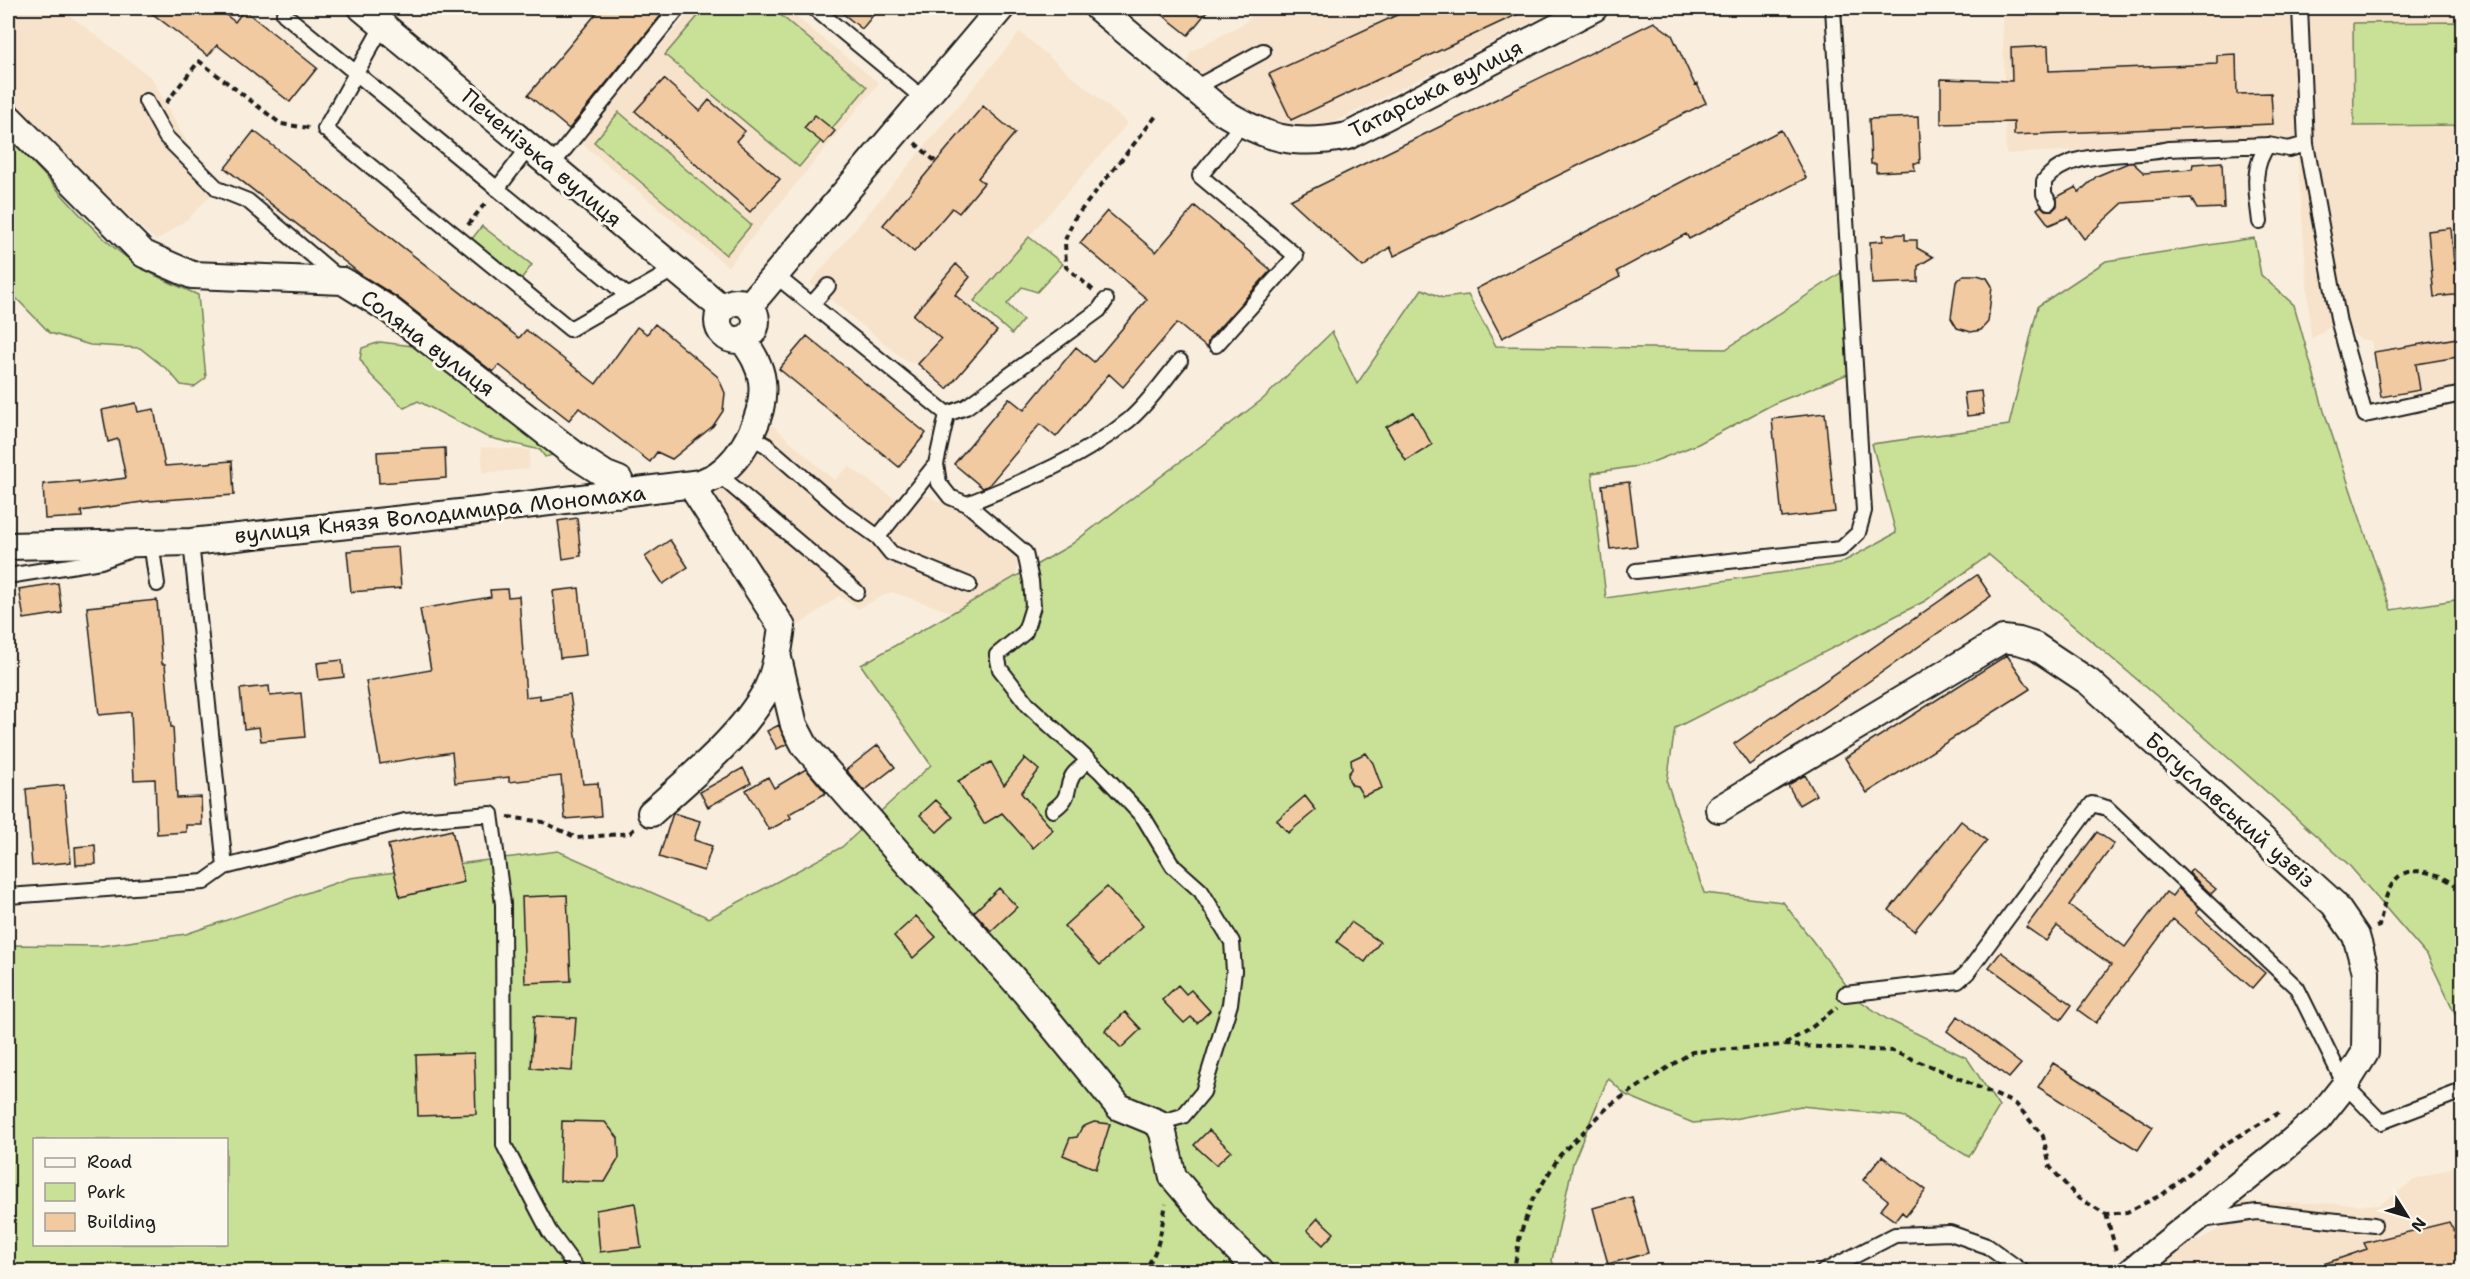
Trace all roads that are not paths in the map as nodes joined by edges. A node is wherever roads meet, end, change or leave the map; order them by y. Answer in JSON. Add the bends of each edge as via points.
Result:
{"nodes":[{"id":1,"x":362,"y":8,"type":"edge"},
{"id":2,"x":678,"y":8,"type":"edge"},
{"id":3,"x":814,"y":8,"type":"edge"},
{"id":4,"x":1001,"y":8,"type":"edge"},
{"id":5,"x":1098,"y":8,"type":"edge"},
{"id":6,"x":1594,"y":8,"type":"edge"},
{"id":7,"x":1833,"y":8,"type":"edge"},
{"id":8,"x":2300,"y":8,"type":"edge"},
{"id":9,"x":284,"y":14,"type":"dead end"},
{"id":10,"x":383,"y":25,"type":"junction"},
{"id":11,"x":1263,"y":51,"type":"dead end"},
{"id":12,"x":356,"y":73,"type":"junction"},
{"id":13,"x":1193,"y":89,"type":"junction"},
{"id":14,"x":924,"y":99,"type":"junction"},
{"id":15,"x":146,"y":101,"type":"dead end"},
{"id":16,"x":8,"y":117,"type":"edge"},
{"id":17,"x":1242,"y":124,"type":"junction"},
{"id":18,"x":2306,"y":144,"type":"junction"},
{"id":19,"x":2268,"y":145,"type":"junction"},
{"id":20,"x":529,"y":147,"type":"junction"},
{"id":21,"x":551,"y":166,"type":"junction"},
{"id":22,"x":497,"y":189,"type":"junction"},
{"id":23,"x":2049,"y":202,"type":"dead end"},
{"id":24,"x":2260,"y":222,"type":"dead end"},
{"id":25,"x":675,"y":269,"type":"junction"},
{"id":26,"x":775,"y":275,"type":"junction"},
{"id":27,"x":342,"y":281,"type":"junction"},
{"id":28,"x":828,"y":286,"type":"dead end"},
{"id":29,"x":628,"y":296,"type":"junction"},
{"id":30,"x":1106,"y":300,"type":"road end"},
{"id":31,"x":812,"y":304,"type":"junction"},
{"id":32,"x":748,"y":306,"type":"junction"},
{"id":33,"x":723,"y":309,"type":"junction"},
{"id":34,"x":743,"y":340,"type":"junction"},
{"id":35,"x":1216,"y":345,"type":"dead end"},
{"id":36,"x":1180,"y":361,"type":"dead end"},
{"id":37,"x":2463,"y":394,"type":"edge"},
{"id":38,"x":947,"y":414,"type":"junction"},
{"id":39,"x":749,"y":436,"type":"junction"},
{"id":40,"x":936,"y":464,"type":"junction"},
{"id":41,"x":718,"y":474,"type":"junction"},
{"id":42,"x":692,"y":485,"type":"junction"},
{"id":43,"x":619,"y":494,"type":"junction"},
{"id":44,"x":967,"y":504,"type":"junction"},
{"id":45,"x":879,"y":537,"type":"junction"},
{"id":46,"x":151,"y":542,"type":"junction"},
{"id":47,"x":191,"y":542,"type":"junction"},
{"id":48,"x":8,"y":546,"type":"edge"},
{"id":49,"x":1635,"y":571,"type":"dead end"},
{"id":50,"x":8,"y":576,"type":"edge"},
{"id":51,"x":157,"y":584,"type":"dead end"},
{"id":52,"x":969,"y":585,"type":"dead end"},
{"id":53,"x":857,"y":592,"type":"dead end"},
{"id":54,"x":777,"y":654,"type":"junction"},
{"id":55,"x":1088,"y":760,"type":"junction"},
{"id":56,"x":1719,"y":809,"type":"dead end"},
{"id":57,"x":1053,"y":810,"type":"dead end"},
{"id":58,"x":651,"y":813,"type":"road end"},
{"id":59,"x":225,"y":867,"type":"junction"},
{"id":60,"x":8,"y":896,"type":"edge"},
{"id":61,"x":1845,"y":994,"type":"road end"},
{"id":62,"x":2345,"y":1085,"type":"junction"},
{"id":63,"x":2463,"y":1091,"type":"edge"},
{"id":64,"x":1158,"y":1124,"type":"junction"},
{"id":65,"x":2196,"y":1221,"type":"junction"},
{"id":66,"x":2374,"y":1225,"type":"dead end"},
{"id":67,"x":2125,"y":1266,"type":"edge"},
{"id":68,"x":579,"y":1272,"type":"edge"},
{"id":69,"x":1260,"y":1272,"type":"edge"},
{"id":70,"x":1823,"y":1272,"type":"edge"},
{"id":71,"x":2024,"y":1272,"type":"edge"}],
"edges":[{"from":1,"to":10,"type":"street","name":"Печенізька вулиця"},
{"from":2,"to":21,"type":"lane"},
{"from":3,"to":14,"type":"lane"},
{"from":4,"to":14,"type":"street"},
{"from":5,"to":13,"type":"street","name":"Татарська вулиця"},
{"from":6,"to":17,"type":"street","name":"Татарська вулиця","via":[[1348,136],[1298,142]]},
{"from":7,"to":49,"type":"lane","via":[[1864,511],[1858,533],[1841,549]]},
{"from":8,"to":18,"type":"lane"},
{"from":9,"to":12,"type":"lane"},
{"from":10,"to":12,"type":"lane"},
{"from":10,"to":20,"type":"street","name":"Печенізька вулиця"},
{"from":11,"to":13,"type":"lane"},
{"from":12,"to":22,"type":"lane"},
{"from":12,"to":29,"type":"lane","via":[[324,129],[570,329]]},
{"from":13,"to":17,"type":"street","name":"Татарська вулиця"},
{"from":14,"to":26,"type":"street"},
{"from":15,"to":27,"type":"lane","via":[[166,137],[218,189],[248,201]]},
{"from":16,"to":27,"type":"street","name":"Соляна вулиця","via":[[144,254],[192,275]]},
{"from":17,"to":35,"type":"lane","via":[[1200,176],[1296,256]]},
{"from":18,"to":19,"type":"lane","via":[[2289,149]]},
{"from":18,"to":37,"type":"lane","via":[[2339,323],[2364,415]]},
{"from":19,"to":23,"type":"lane","via":[[2168,149],[2076,160],[2060,166],[2044,181],[2044,195]]},
{"from":19,"to":24,"type":"lane","via":[[2256,174]]},
{"from":20,"to":21,"type":"street","name":"Печенізька вулиця"},
{"from":20,"to":22,"type":"lane"},
{"from":21,"to":25,"type":"street","name":"Печенізька вулиця"},
{"from":22,"to":29,"type":"lane"},
{"from":25,"to":29,"type":"lane"},
{"from":25,"to":33,"type":"street","name":"Печенізька вулиця"},
{"from":26,"to":31,"type":"lane"},
{"from":26,"to":32,"type":"street"},
{"from":27,"to":43,"type":"street","name":"Соляна вулиця","via":[[388,309],[575,455],[620,480]]},
{"from":28,"to":31,"type":"lane"},
{"from":30,"to":38,"type":"lane","via":[[1099,310],[966,407]]},
{"from":31,"to":38,"type":"lane"},
{"from":32,"to":33,"type":"street","via":[[738,302]]},
{"from":32,"to":34,"type":"street","via":[[755,316],[755,327]]},
{"from":33,"to":34,"type":"street","via":[[718,319],[722,334],[732,340]]},
{"from":34,"to":39,"type":"street","name":"вулиця Князя Володимира Мономаха","via":[[755,356],[762,382],[760,409]]},
{"from":36,"to":44,"type":"lane","via":[[1131,418],[1084,452]]},
{"from":38,"to":40,"type":"lane"},
{"from":39,"to":41,"type":"street","name":"вулиця Князя Володимира Мономаха"},
{"from":39,"to":45,"type":"lane","via":[[766,445]]},
{"from":40,"to":44,"type":"lane","via":[[939,483],[950,497]]},
{"from":40,"to":45,"type":"lane"},
{"from":41,"to":42,"type":"street","name":"вулиця Князя Володимира Мономаха"},
{"from":41,"to":53,"type":"lane"},
{"from":42,"to":43,"type":"street","name":"вулиця Князя Володимира Мономаха"},
{"from":42,"to":54,"type":"street","via":[[782,627]]},
{"from":43,"to":47,"type":"street","name":"вулиця Князя Володимира Мономаха"},
{"from":44,"to":55,"type":"lane","via":[[1025,553],[1031,581],[1033,606],[1025,632],[997,655],[1000,669],[1028,705]]},
{"from":45,"to":52,"type":"lane","via":[[891,553]]},
{"from":46,"to":47,"type":"street","name":"вулиця Князя Володимира Мономаха"},
{"from":46,"to":48,"type":"street","name":"вулиця Князя Володимира Мономаха"},
{"from":46,"to":50,"type":"lane","via":[[101,561]]},
{"from":46,"to":51,"type":"lane"},
{"from":47,"to":59,"type":"lane"},
{"from":54,"to":58,"type":"street","via":[[752,724]]},
{"from":54,"to":64,"type":"street","via":[[794,725],[805,746],[1025,992],[1119,1107]]},
{"from":55,"to":57,"type":"lane","via":[[1072,776],[1069,793]]},
{"from":55,"to":64,"type":"lane","via":[[1143,818],[1173,866],[1201,891],[1232,942],[1230,1004],[1203,1092],[1183,1116]]},
{"from":56,"to":62,"type":"street","name":"Богуславський узвіз","via":[[2002,639],[2035,646],[2089,682],[2334,904],[2356,936],[2366,972],[2365,1053]]},
{"from":59,"to":60,"type":"lane","via":[[204,882]]},
{"from":59,"to":68,"type":"lane","via":[[405,821],[491,814],[503,904],[504,1145],[549,1231]]},
{"from":61,"to":62,"type":"lane","via":[[1958,981],[2092,804],[2107,808],[2297,988]]},
{"from":62,"to":63,"type":"lane","via":[[2381,1122]]},
{"from":62,"to":65,"type":"street","name":"Богуславський узвіз","via":[[2318,1119]]},
{"from":64,"to":69,"type":"street","via":[[1173,1177]]},
{"from":65,"to":66,"type":"lane","via":[[2257,1212]]},
{"from":65,"to":67,"type":"street","name":"Богуславський узвіз"},
{"from":70,"to":71,"type":"lane","via":[[1895,1235],[1950,1233],[1987,1246]]}]}
